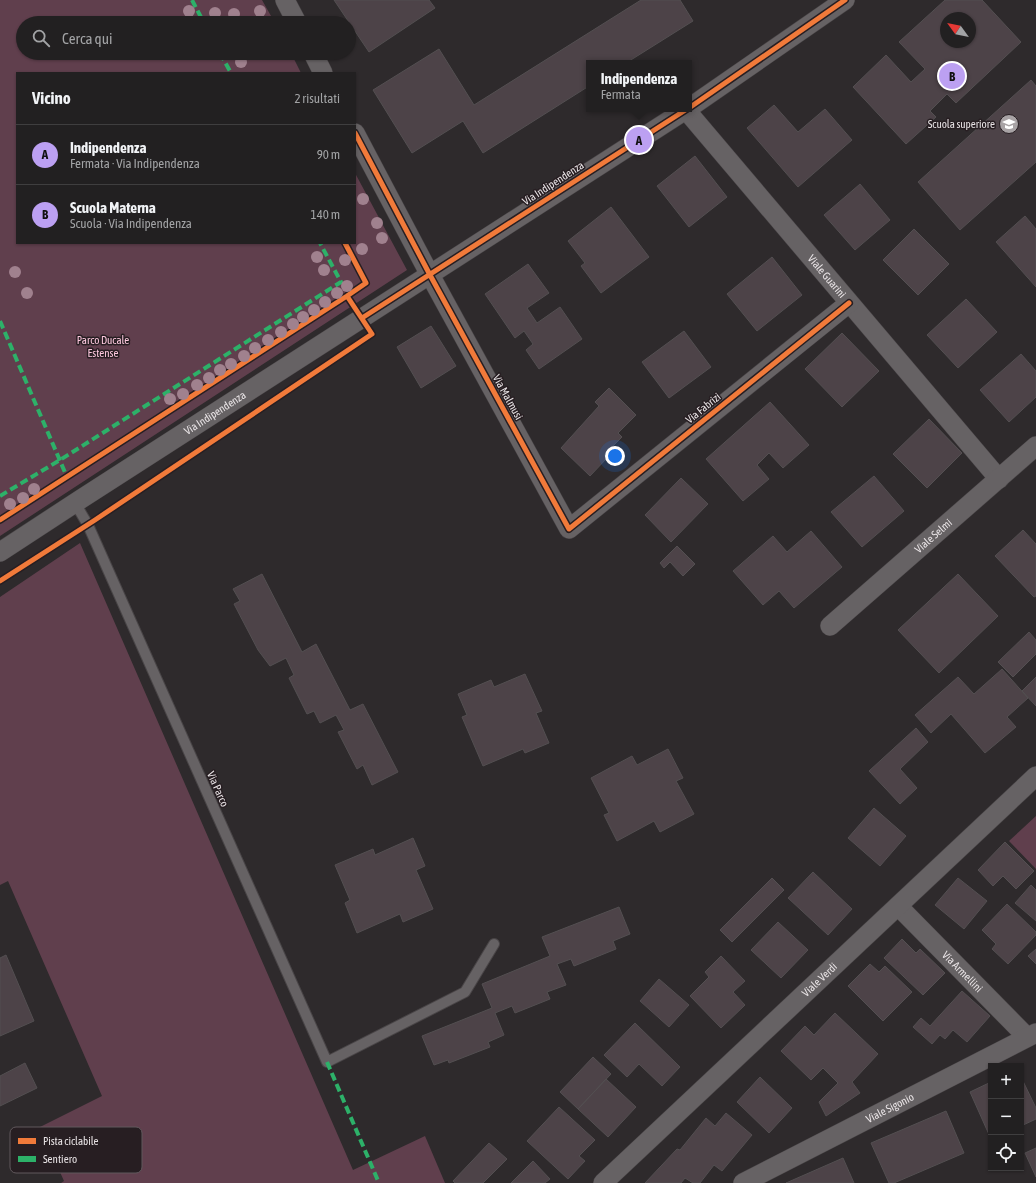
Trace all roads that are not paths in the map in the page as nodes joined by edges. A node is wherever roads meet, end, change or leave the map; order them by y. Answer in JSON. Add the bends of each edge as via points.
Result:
{"nodes":[{"id":1,"x":285,"y":0,"type":"edge"},
{"id":2,"x":845,"y":0,"type":"edge"},
{"id":3,"x":293,"y":16,"type":"edge"},
{"id":4,"x":316,"y":60,"type":"edge"},
{"id":5,"x":322,"y":72,"type":"edge"},
{"id":6,"x":692,"y":106,"type":"edge"},
{"id":7,"x":682,"y":112,"type":"edge"},
{"id":8,"x":690,"y":112,"type":"edge"},
{"id":9,"x":356,"y":135,"type":"edge"},
{"id":10,"x":430,"y":275,"type":"junction"},
{"id":11,"x":849,"y":303,"type":"junction"},
{"id":12,"x":1036,"y":446,"type":"edge"},
{"id":13,"x":999,"y":479,"type":"junction"},
{"id":14,"x":75,"y":503,"type":"junction"},
{"id":15,"x":569,"y":528,"type":"joint"},
{"id":16,"x":0,"y":552,"type":"edge"},
{"id":17,"x":830,"y":626,"type":"dead end"},
{"id":18,"x":1036,"y":776,"type":"edge"},
{"id":19,"x":898,"y":906,"type":"junction"},
{"id":20,"x":494,"y":944,"type":"dead end"},
{"id":21,"x":1032,"y":1034,"type":"edge"},
{"id":22,"x":603,"y":1183,"type":"edge"},
{"id":23,"x":743,"y":1183,"type":"edge"}],
"edges":[{"from":1,"to":3,"type":"street"},
{"from":2,"to":6,"type":"street","name":"Via Indipendenza"},
{"from":4,"to":5,"type":"street"},
{"from":7,"to":10,"type":"street","name":"Via Indipendenza"},
{"from":8,"to":11,"type":"street","name":"Viale Guarini"},
{"from":9,"to":10,"type":"street"},
{"from":10,"to":14,"type":"street","name":"Via Indipendenza"},
{"from":10,"to":15,"type":"street","name":"Via Malmusi"},
{"from":11,"to":13,"type":"street","name":"Viale Guarini"},
{"from":11,"to":15,"type":"street","name":"Via Fabrizi"},
{"from":12,"to":13,"type":"street","name":"Viale Selmi"},
{"from":13,"to":17,"type":"street","name":"Viale Selmi"},
{"from":14,"to":16,"type":"street","name":"Via Indipendenza"},
{"from":14,"to":20,"type":"lane","name":"Via Parco","via":[[88,525],[327,1062],[465,992]]},
{"from":18,"to":19,"type":"street","name":"Viale Verdi"},
{"from":19,"to":21,"type":"street","name":"Via Armellini"},
{"from":19,"to":22,"type":"street","name":"Viale Verdi"},
{"from":21,"to":23,"type":"street","name":"Viale Sigonio"}]}
